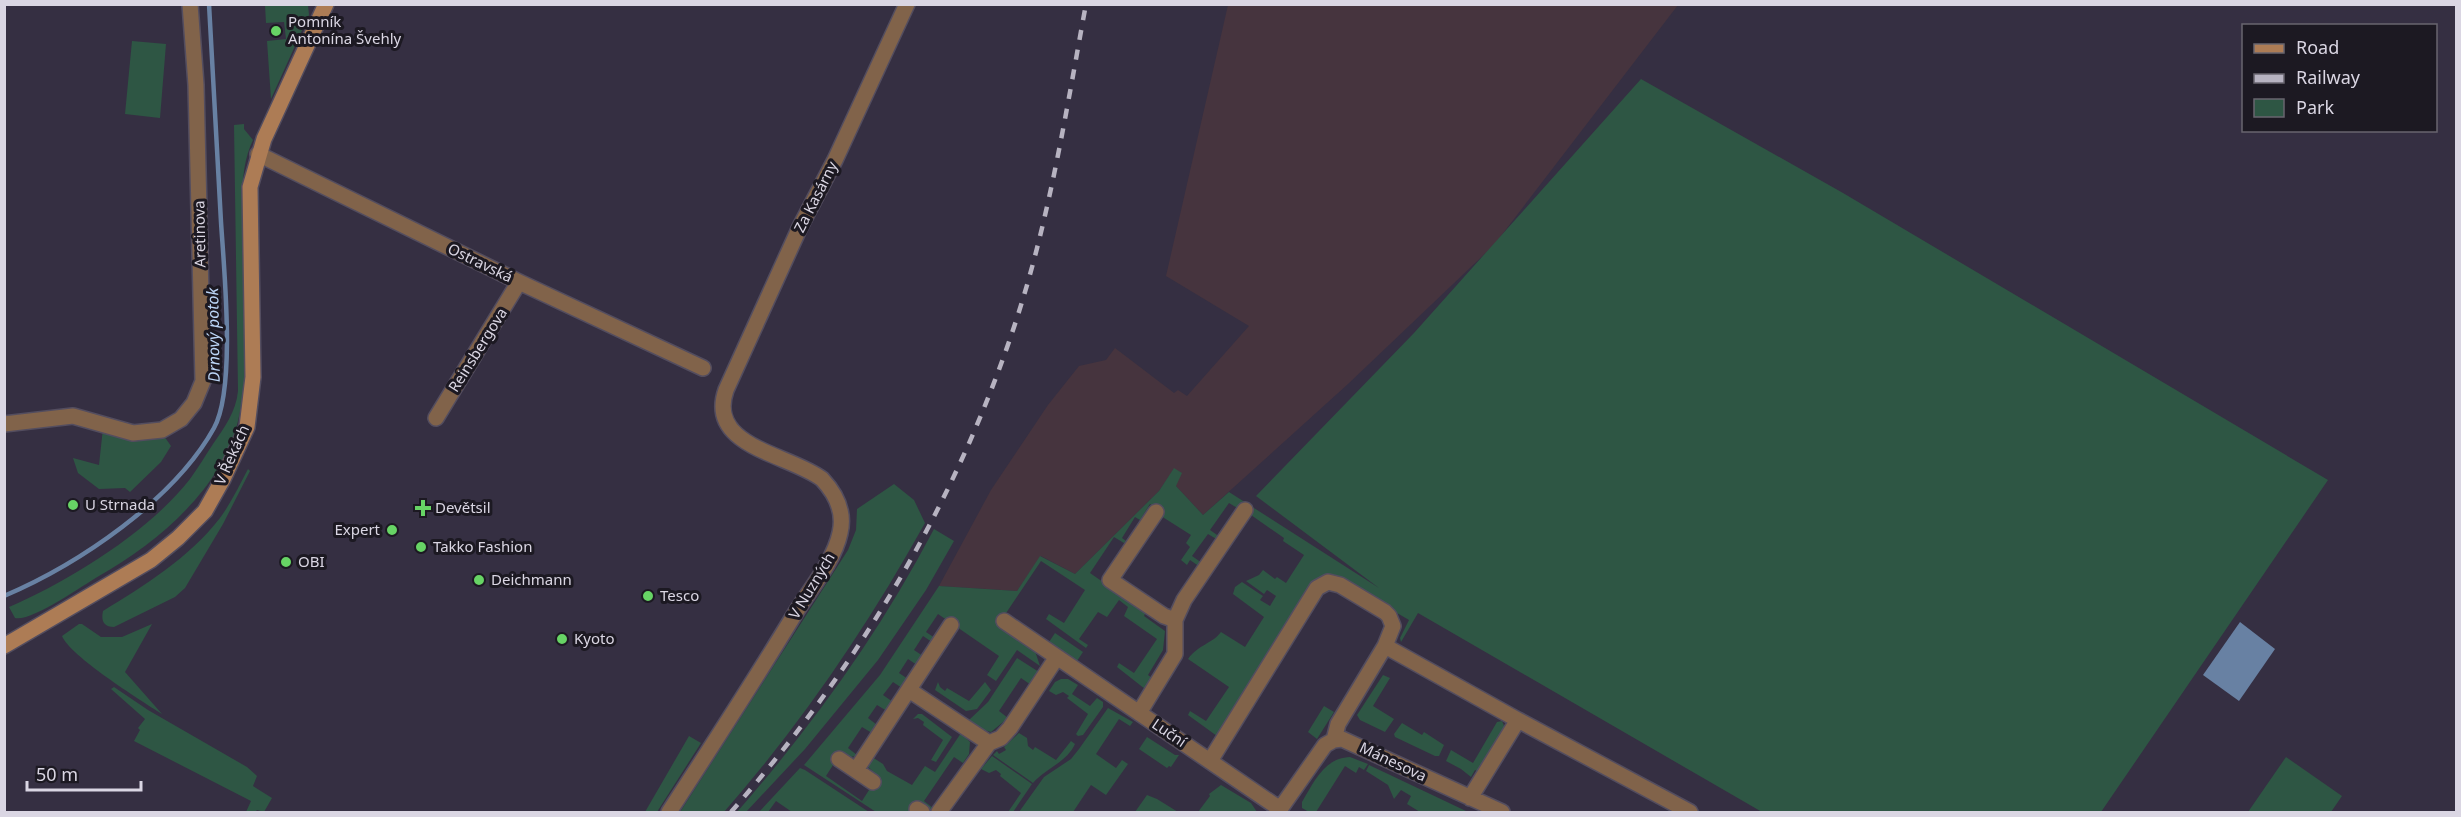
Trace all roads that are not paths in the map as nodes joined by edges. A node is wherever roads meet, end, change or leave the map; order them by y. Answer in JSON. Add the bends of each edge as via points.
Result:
{"nodes":[{"id":1,"x":190,"y":4,"type":"edge"},
{"id":2,"x":326,"y":4,"type":"edge"},
{"id":3,"x":907,"y":4,"type":"edge"},
{"id":4,"x":258,"y":154,"type":"junction"},
{"id":5,"x":519,"y":282,"type":"junction"},
{"id":6,"x":704,"y":368,"type":"dead end"},
{"id":7,"x":726,"y":390,"type":"joint"},
{"id":8,"x":436,"y":417,"type":"dead end"},
{"id":9,"x":4,"y":424,"type":"edge"},
{"id":10,"x":1245,"y":510,"type":"dead end"},
{"id":11,"x":1156,"y":512,"type":"dead end"},
{"id":12,"x":1176,"y":620,"type":"junction"},
{"id":13,"x":1004,"y":621,"type":"dead end"},
{"id":14,"x":951,"y":625,"type":"dead end"},
{"id":15,"x":4,"y":646,"type":"edge"},
{"id":16,"x":1385,"y":646,"type":"junction"},
{"id":17,"x":1057,"y":657,"type":"junction"},
{"id":18,"x":909,"y":690,"type":"junction"},
{"id":19,"x":1139,"y":712,"type":"junction"},
{"id":20,"x":1518,"y":720,"type":"junction"},
{"id":21,"x":1334,"y":740,"type":"junction"},
{"id":22,"x":989,"y":743,"type":"junction"},
{"id":23,"x":839,"y":759,"type":"dead end"},
{"id":24,"x":1210,"y":761,"type":"junction"},
{"id":25,"x":856,"y":770,"type":"junction"},
{"id":26,"x":873,"y":782,"type":"dead end"},
{"id":27,"x":1470,"y":798,"type":"junction"},
{"id":28,"x":1279,"y":811,"type":"edge"},
{"id":29,"x":669,"y":813,"type":"edge"},
{"id":30,"x":939,"y":813,"type":"edge"},
{"id":31,"x":1502,"y":813,"type":"edge"},
{"id":32,"x":1690,"y":813,"type":"edge"}],
"edges":[{"from":1,"to":9,"type":"street","name":"Aretinova","via":[[196,85],[202,381],[194,403],[181,419],[162,430],[133,434],[72,416]]},
{"from":2,"to":4,"type":"street","name":"V Řekách"},
{"from":3,"to":7,"type":"street","name":"Za Kasárny"},
{"from":4,"to":5,"type":"street","name":"Ostravská"},
{"from":4,"to":15,"type":"street","name":"V Řekách","via":[[250,196],[253,377],[246,427],[223,479],[205,511],[151,560]]},
{"from":5,"to":6,"type":"street","name":"Ostravská"},
{"from":5,"to":8,"type":"street","name":"Reinsbergova"},
{"from":7,"to":29,"type":"street","name":"V Nuzných","via":[[723,414],[730,431],[822,479],[838,502],[842,523],[830,557]]},
{"from":10,"to":12,"type":"street","via":[[1184,600]]},
{"from":11,"to":12,"type":"street","via":[[1110,580]]},
{"from":12,"to":19,"type":"street","via":[[1175,654]]},
{"from":13,"to":17,"type":"street","name":"Luční"},
{"from":14,"to":18,"type":"street"},
{"from":16,"to":20,"type":"street"},
{"from":16,"to":21,"type":"street","via":[[1338,724]]},
{"from":16,"to":24,"type":"street","via":[[1393,631],[1389,616],[1340,585],[1323,584]]},
{"from":17,"to":19,"type":"street","name":"Luční"},
{"from":17,"to":22,"type":"street","via":[[1010,728]]},
{"from":18,"to":22,"type":"street"},
{"from":18,"to":25,"type":"street"},
{"from":19,"to":24,"type":"street","name":"Luční"},
{"from":20,"to":27,"type":"street"},
{"from":20,"to":32,"type":"street"},
{"from":21,"to":27,"type":"street","name":"Mánesova","via":[[1351,742]]},
{"from":21,"to":28,"type":"street","via":[[1325,745]]},
{"from":22,"to":30,"type":"street"},
{"from":23,"to":25,"type":"street"},
{"from":24,"to":28,"type":"street","name":"Luční"},
{"from":25,"to":26,"type":"street"},
{"from":27,"to":31,"type":"street","name":"Mánesova"}]}
